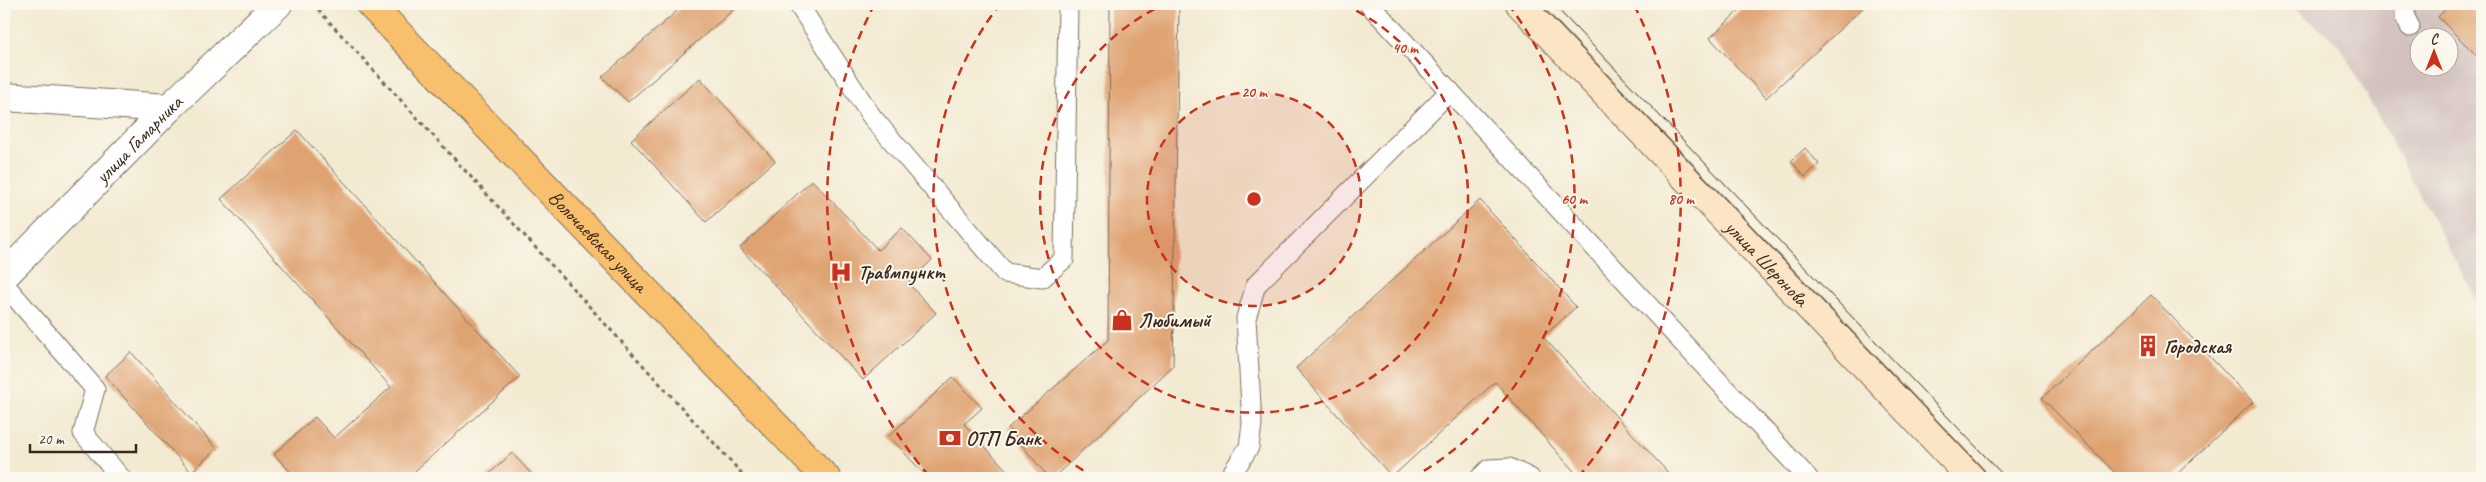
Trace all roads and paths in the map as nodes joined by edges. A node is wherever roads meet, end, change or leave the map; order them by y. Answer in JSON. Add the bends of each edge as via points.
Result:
{"nodes":[{"id":1,"x":278,"y":4,"type":"edge"},
{"id":2,"x":312,"y":4,"type":"edge"},
{"id":3,"x":370,"y":4,"type":"edge"},
{"id":4,"x":798,"y":4,"type":"edge"},
{"id":5,"x":1068,"y":4,"type":"edge"},
{"id":6,"x":1369,"y":4,"type":"edge"},
{"id":7,"x":1520,"y":4,"type":"edge"},
{"id":8,"x":2405,"y":4,"type":"edge"},
{"id":9,"x":2410,"y":28,"type":"dead end"},
{"id":10,"x":1450,"y":91,"type":"junction"},
{"id":11,"x":4,"y":97,"type":"edge"},
{"id":12,"x":169,"y":108,"type":"junction"},
{"id":13,"x":4,"y":276,"type":"edge"},
{"id":14,"x":4,"y":284,"type":"edge"},
{"id":15,"x":121,"y":478,"type":"edge"},
{"id":16,"x":746,"y":478,"type":"edge"},
{"id":17,"x":826,"y":478,"type":"edge"},
{"id":18,"x":1229,"y":478,"type":"edge"},
{"id":19,"x":1480,"y":478,"type":"edge"},
{"id":20,"x":1530,"y":478,"type":"edge"},
{"id":21,"x":1808,"y":478,"type":"edge"},
{"id":22,"x":1972,"y":478,"type":"edge"}],
"edges":[{"from":1,"to":12,"type":"street","name":"улица Гамарника"},
{"from":2,"to":16,"type":"path"},
{"from":3,"to":17,"type":"main road","name":"Волочаевская улица"},
{"from":4,"to":5,"type":"lane","via":[[872,117],[1005,273],[1042,278],[1064,259]]},
{"from":6,"to":10,"type":"lane"},
{"from":7,"to":22,"type":"main road","name":"улица Шеронова"},
{"from":8,"to":9,"type":"lane","via":[[2404,17]]},
{"from":10,"to":18,"type":"lane","via":[[1256,285],[1246,318],[1252,424],[1249,447]]},
{"from":10,"to":21,"type":"lane"},
{"from":11,"to":12,"type":"street"},
{"from":12,"to":13,"type":"street","name":"улица Гамарника"},
{"from":14,"to":15,"type":"lane","via":[[95,389],[83,433]]},
{"from":19,"to":20,"type":"lane","via":[[1489,469],[1509,468]]}]}
